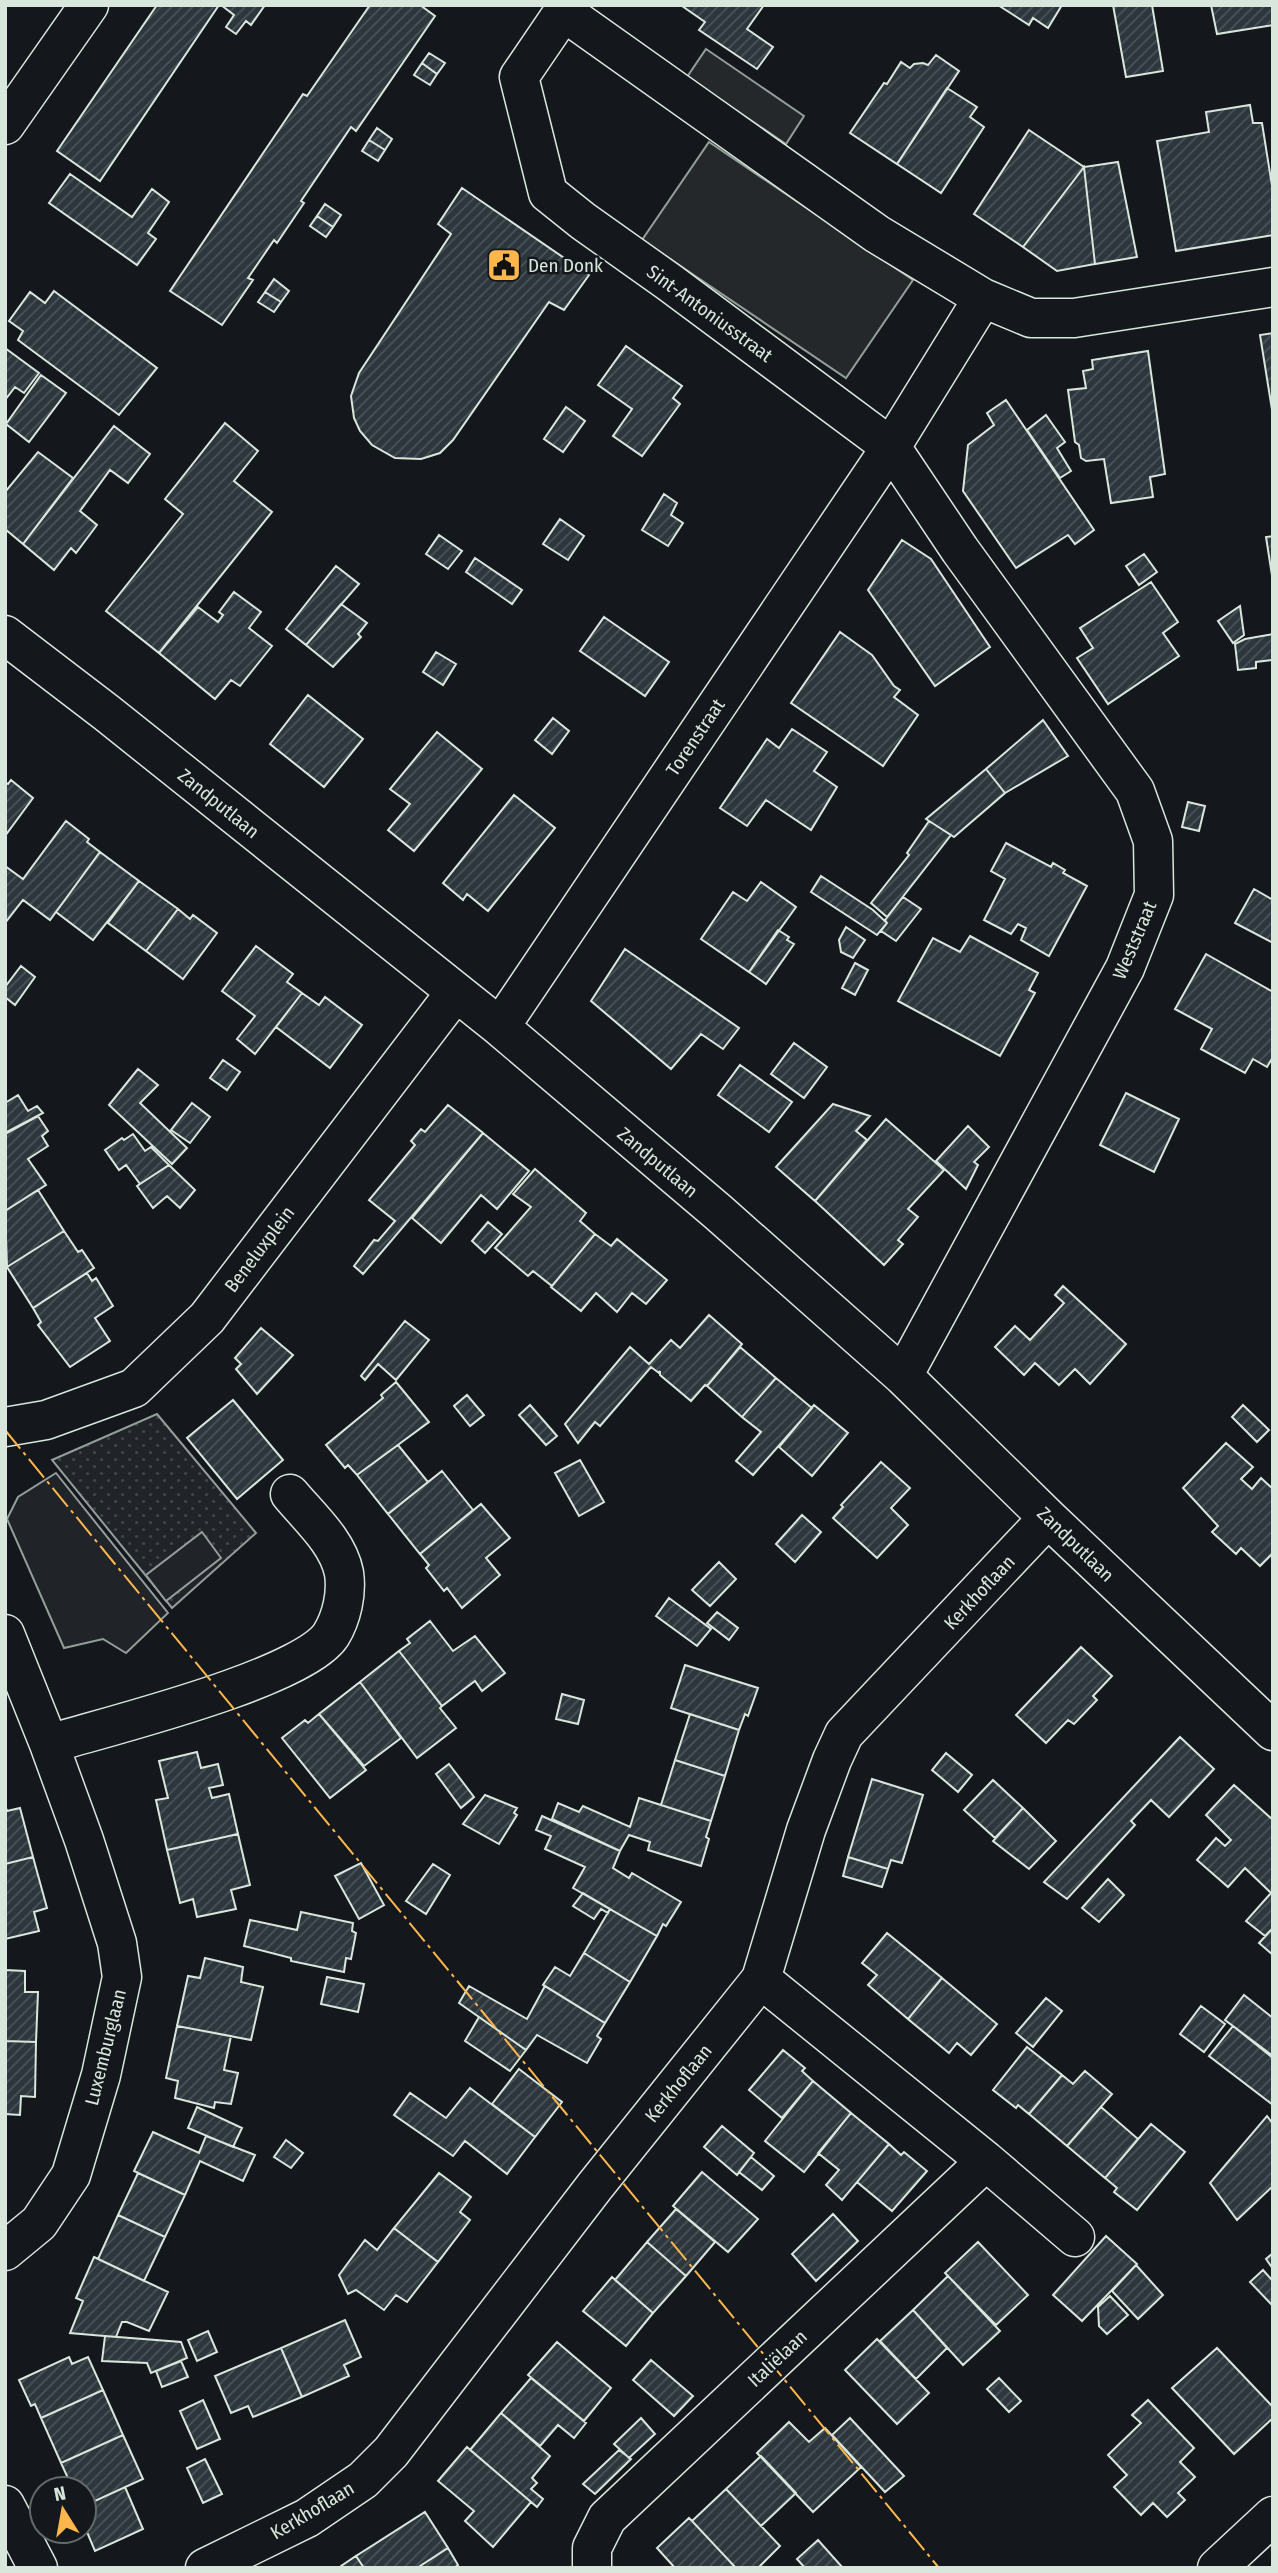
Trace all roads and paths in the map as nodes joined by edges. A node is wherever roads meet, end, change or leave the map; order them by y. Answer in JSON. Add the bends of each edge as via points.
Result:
{"nodes":[{"id":1,"x":89,"y":5,"type":"edge"},
{"id":2,"x":566,"y":9,"type":"edge"},
{"id":3,"x":5,"y":125,"type":"edge"},
{"id":4,"x":1273,"y":287,"type":"edge"},
{"id":5,"x":983,"y":298,"type":"junction"},
{"id":6,"x":891,"y":447,"type":"junction"},
{"id":7,"x":5,"y":635,"type":"edge"},
{"id":8,"x":455,"y":993,"type":"junction"},
{"id":9,"x":500,"y":1027,"type":"junction"},
{"id":10,"x":903,"y":1376,"type":"junction"},
{"id":11,"x":5,"y":1427,"type":"edge"},
{"id":12,"x":290,"y":1494,"type":"dead end"},
{"id":13,"x":1048,"y":1518,"type":"junction"},
{"id":14,"x":5,"y":1634,"type":"edge"},
{"id":15,"x":1273,"y":1731,"type":"edge"},
{"id":16,"x":49,"y":1744,"type":"junction"},
{"id":17,"x":761,"y":1979,"type":"junction"},
{"id":18,"x":986,"y":2161,"type":"junction"},
{"id":19,"x":1075,"y":2237,"type":"dead end"},
{"id":20,"x":5,"y":2251,"type":"edge"},
{"id":21,"x":5,"y":2505,"type":"edge"},
{"id":22,"x":1273,"y":2516,"type":"edge"},
{"id":23,"x":38,"y":2568,"type":"edge"},
{"id":24,"x":205,"y":2568,"type":"edge"},
{"id":25,"x":592,"y":2568,"type":"edge"},
{"id":26,"x":1217,"y":2568,"type":"edge"}],
"edges":[{"from":1,"to":3,"type":"street"},
{"from":2,"to":5,"type":"street","name":"Sint-Antoniusstraat","via":[[877,234]]},
{"from":2,"to":6,"type":"street","name":"Sint-Antoniusstraat","via":[[519,77],[548,193]]},
{"from":4,"to":5,"type":"street","name":"Sint-Antoniusstraat","via":[[1074,317],[1031,318]]},
{"from":5,"to":6,"type":"street"},
{"from":6,"to":9,"type":"street","name":"Torenstraat"},
{"from":6,"to":10,"type":"street","name":"Weststraat","via":[[1135,791],[1153,841],[1154,895],[1125,968]]},
{"from":7,"to":8,"type":"street","name":"Zandputlaan"},
{"from":8,"to":9,"type":"street","name":"Zandputlaan"},
{"from":8,"to":11,"type":"street","name":"Beneluxplein","via":[[190,1336],[134,1388],[46,1420]]},
{"from":9,"to":10,"type":"street","name":"Zandputlaan"},
{"from":10,"to":13,"type":"street","name":"Zandputlaan"},
{"from":12,"to":16,"type":"street","via":[[329,1540],[344,1572],[344,1605],[330,1636],[305,1656],[248,1684]]},
{"from":13,"to":15,"type":"street","name":"Zandputlaan"},
{"from":13,"to":17,"type":"street","name":"Kerkhoflaan","via":[[844,1734],[806,1829]]},
{"from":14,"to":16,"type":"street"},
{"from":16,"to":20,"type":"street","name":"Luxemburglaan","via":[[85,1840],[113,1930],[122,1978],[101,2075],[71,2175],[39,2223]]},
{"from":17,"to":18,"type":"street"},
{"from":17,"to":24,"type":"street","name":"Kerkhoflaan","via":[[594,2186],[391,2452],[363,2480],[306,2518]]},
{"from":18,"to":19,"type":"street"},
{"from":18,"to":25,"type":"street","name":"Italiëlaan","via":[[607,2518],[592,2548]]},
{"from":21,"to":23,"type":"street"},
{"from":22,"to":26,"type":"street"}]}
